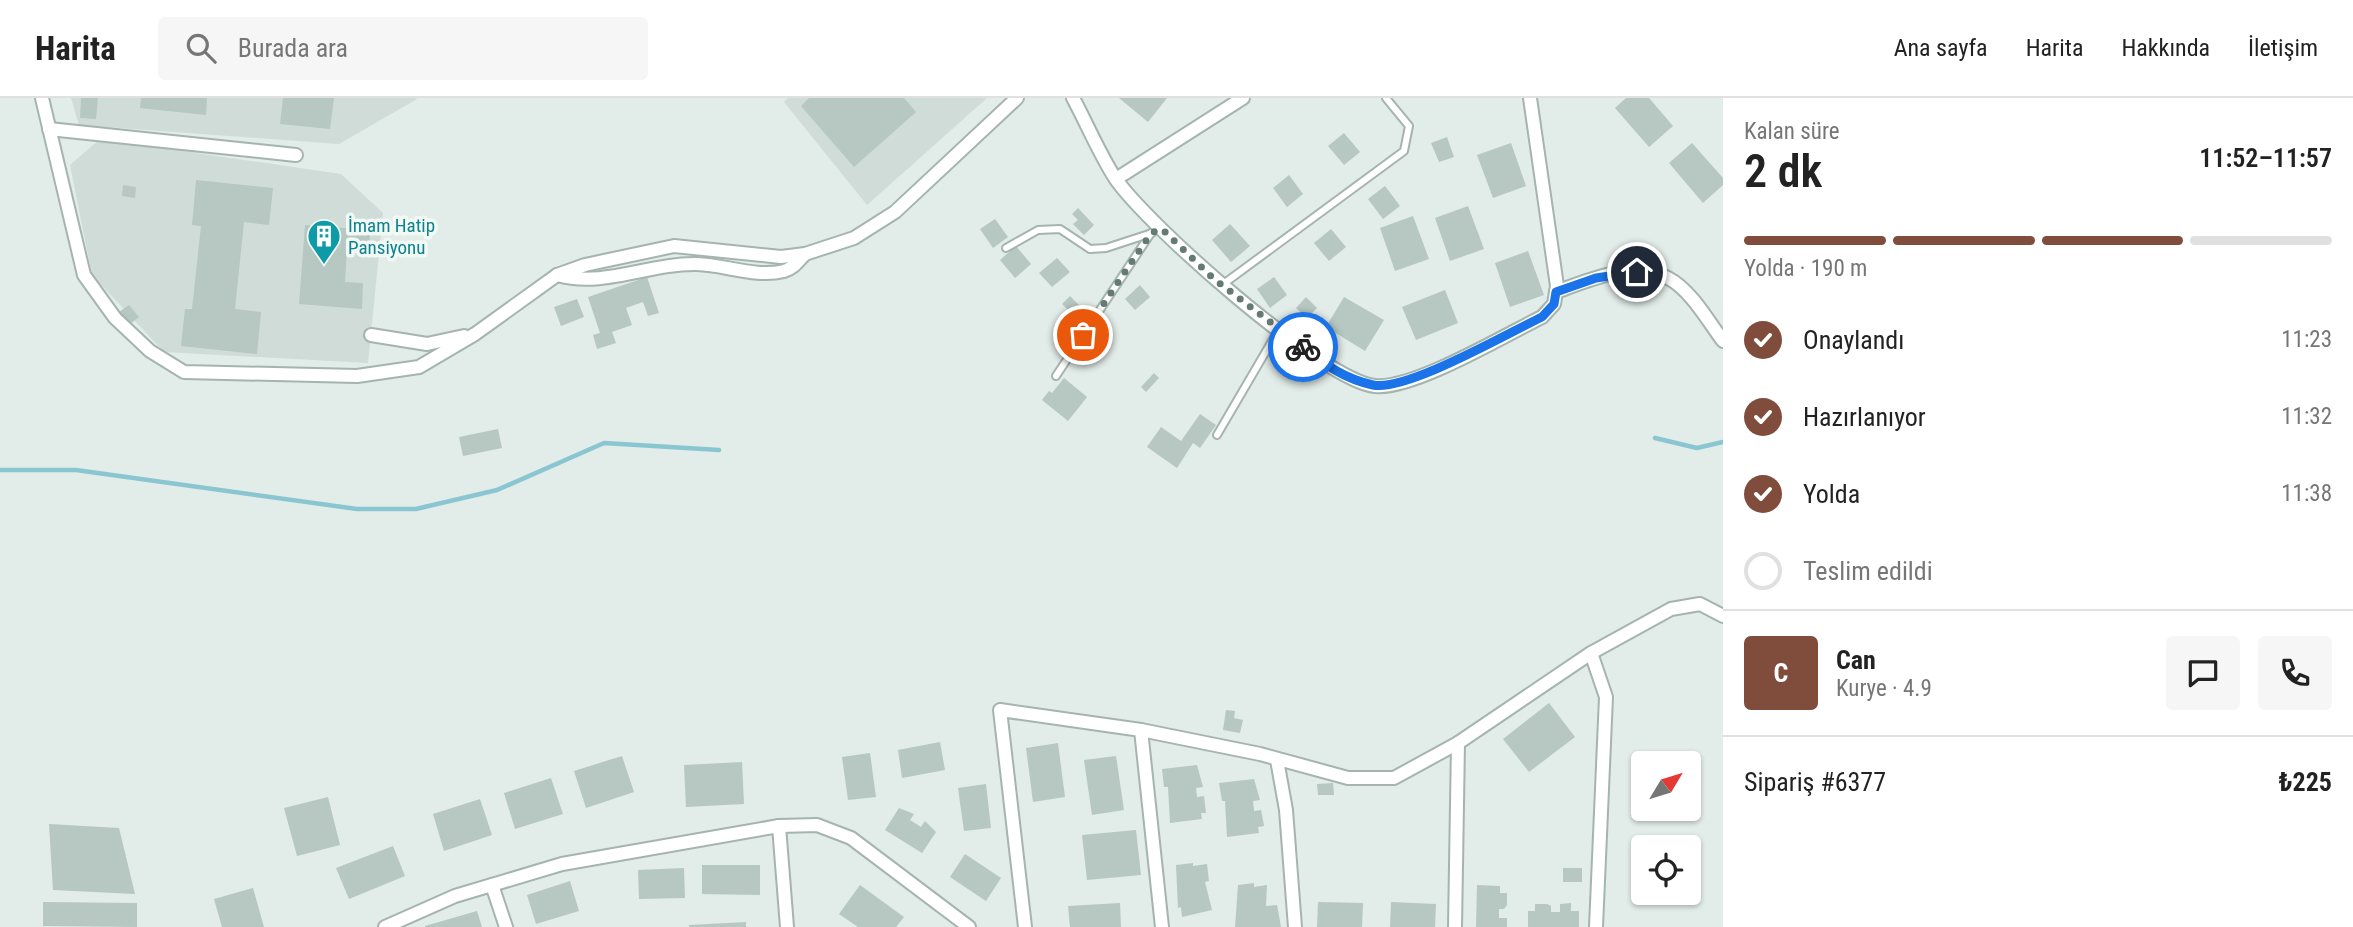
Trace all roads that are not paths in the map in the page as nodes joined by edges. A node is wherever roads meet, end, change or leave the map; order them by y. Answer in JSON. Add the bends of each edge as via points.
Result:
{"nodes":[{"id":1,"x":42,"y":98,"type":"edge"},
{"id":2,"x":1017,"y":98,"type":"edge"},
{"id":3,"x":1073,"y":98,"type":"edge"},
{"id":4,"x":1243,"y":98,"type":"edge"},
{"id":5,"x":1386,"y":98,"type":"edge"},
{"id":6,"x":1530,"y":98,"type":"edge"},
{"id":7,"x":49,"y":130,"type":"junction"},
{"id":8,"x":296,"y":155,"type":"dead end"},
{"id":9,"x":1116,"y":179,"type":"junction"},
{"id":10,"x":1157,"y":231,"type":"junction"},
{"id":11,"x":1006,"y":247,"type":"dead end"},
{"id":12,"x":805,"y":254,"type":"junction"},
{"id":13,"x":557,"y":275,"type":"junction"},
{"id":14,"x":1222,"y":285,"type":"junction"},
{"id":15,"x":1556,"y":292,"type":"junction"},
{"id":16,"x":1279,"y":329,"type":"junction"},
{"id":17,"x":475,"y":334,"type":"junction"},
{"id":18,"x":371,"y":335,"type":"dead end"},
{"id":19,"x":1723,"y":341,"type":"edge"},
{"id":20,"x":1056,"y":376,"type":"dead end"},
{"id":21,"x":1217,"y":435,"type":"dead end"},
{"id":22,"x":1723,"y":616,"type":"edge"},
{"id":23,"x":1591,"y":653,"type":"junction"},
{"id":24,"x":1141,"y":730,"type":"junction"},
{"id":25,"x":1458,"y":743,"type":"junction"},
{"id":26,"x":1277,"y":760,"type":"junction"},
{"id":27,"x":779,"y":826,"type":"junction"},
{"id":28,"x":492,"y":885,"type":"junction"},
{"id":29,"x":386,"y":927,"type":"edge"},
{"id":30,"x":506,"y":927,"type":"edge"},
{"id":31,"x":787,"y":927,"type":"edge"},
{"id":32,"x":969,"y":927,"type":"edge"},
{"id":33,"x":1025,"y":927,"type":"edge"},
{"id":34,"x":1162,"y":927,"type":"edge"},
{"id":35,"x":1295,"y":927,"type":"edge"},
{"id":36,"x":1455,"y":927,"type":"edge"},
{"id":37,"x":1596,"y":927,"type":"edge"}],
"edges":[{"from":1,"to":7,"type":"street"},
{"from":2,"to":12,"type":"street","via":[[895,212],[854,238]]},
{"from":3,"to":9,"type":"street"},
{"from":4,"to":9,"type":"street"},
{"from":5,"to":14,"type":"lane","via":[[1409,126],[1404,151]]},
{"from":6,"to":15,"type":"street"},
{"from":7,"to":8,"type":"street"},
{"from":7,"to":17,"type":"street","via":[[84,275],[133,335],[184,372],[357,376],[419,367]]},
{"from":9,"to":10,"type":"street"},
{"from":10,"to":11,"type":"lane","via":[[1090,249],[1060,229],[1038,230]]},
{"from":10,"to":14,"type":"street"},
{"from":10,"to":20,"type":"lane"},
{"from":12,"to":13,"type":"street","via":[[780,257],[674,246],[626,254]]},
{"from":12,"to":13,"type":"street","via":[[792,268],[782,271],[739,271],[698,264],[577,280]]},
{"from":13,"to":17,"type":"street"},
{"from":14,"to":16,"type":"street"},
{"from":15,"to":16,"type":"street","via":[[1554,304],[1542,317],[1413,379],[1376,386],[1338,374]]},
{"from":15,"to":19,"type":"street","via":[[1614,273],[1650,272],[1680,288]]},
{"from":16,"to":21,"type":"lane"},
{"from":17,"to":18,"type":"street","via":[[428,344]]},
{"from":22,"to":23,"type":"street","via":[[1700,604],[1671,609]]},
{"from":23,"to":25,"type":"street"},
{"from":23,"to":37,"type":"street","via":[[1606,698]]},
{"from":24,"to":26,"type":"street"},
{"from":24,"to":33,"type":"street","via":[[1000,710]]},
{"from":24,"to":34,"type":"street"},
{"from":25,"to":26,"type":"street","via":[[1394,778],[1348,778]]},
{"from":25,"to":36,"type":"street"},
{"from":26,"to":35,"type":"street","via":[[1286,810]]},
{"from":27,"to":28,"type":"street","via":[[562,864]]},
{"from":27,"to":31,"type":"street"},
{"from":27,"to":32,"type":"street","via":[[817,825],[851,838]]},
{"from":28,"to":29,"type":"street"},
{"from":28,"to":30,"type":"street"}]}
